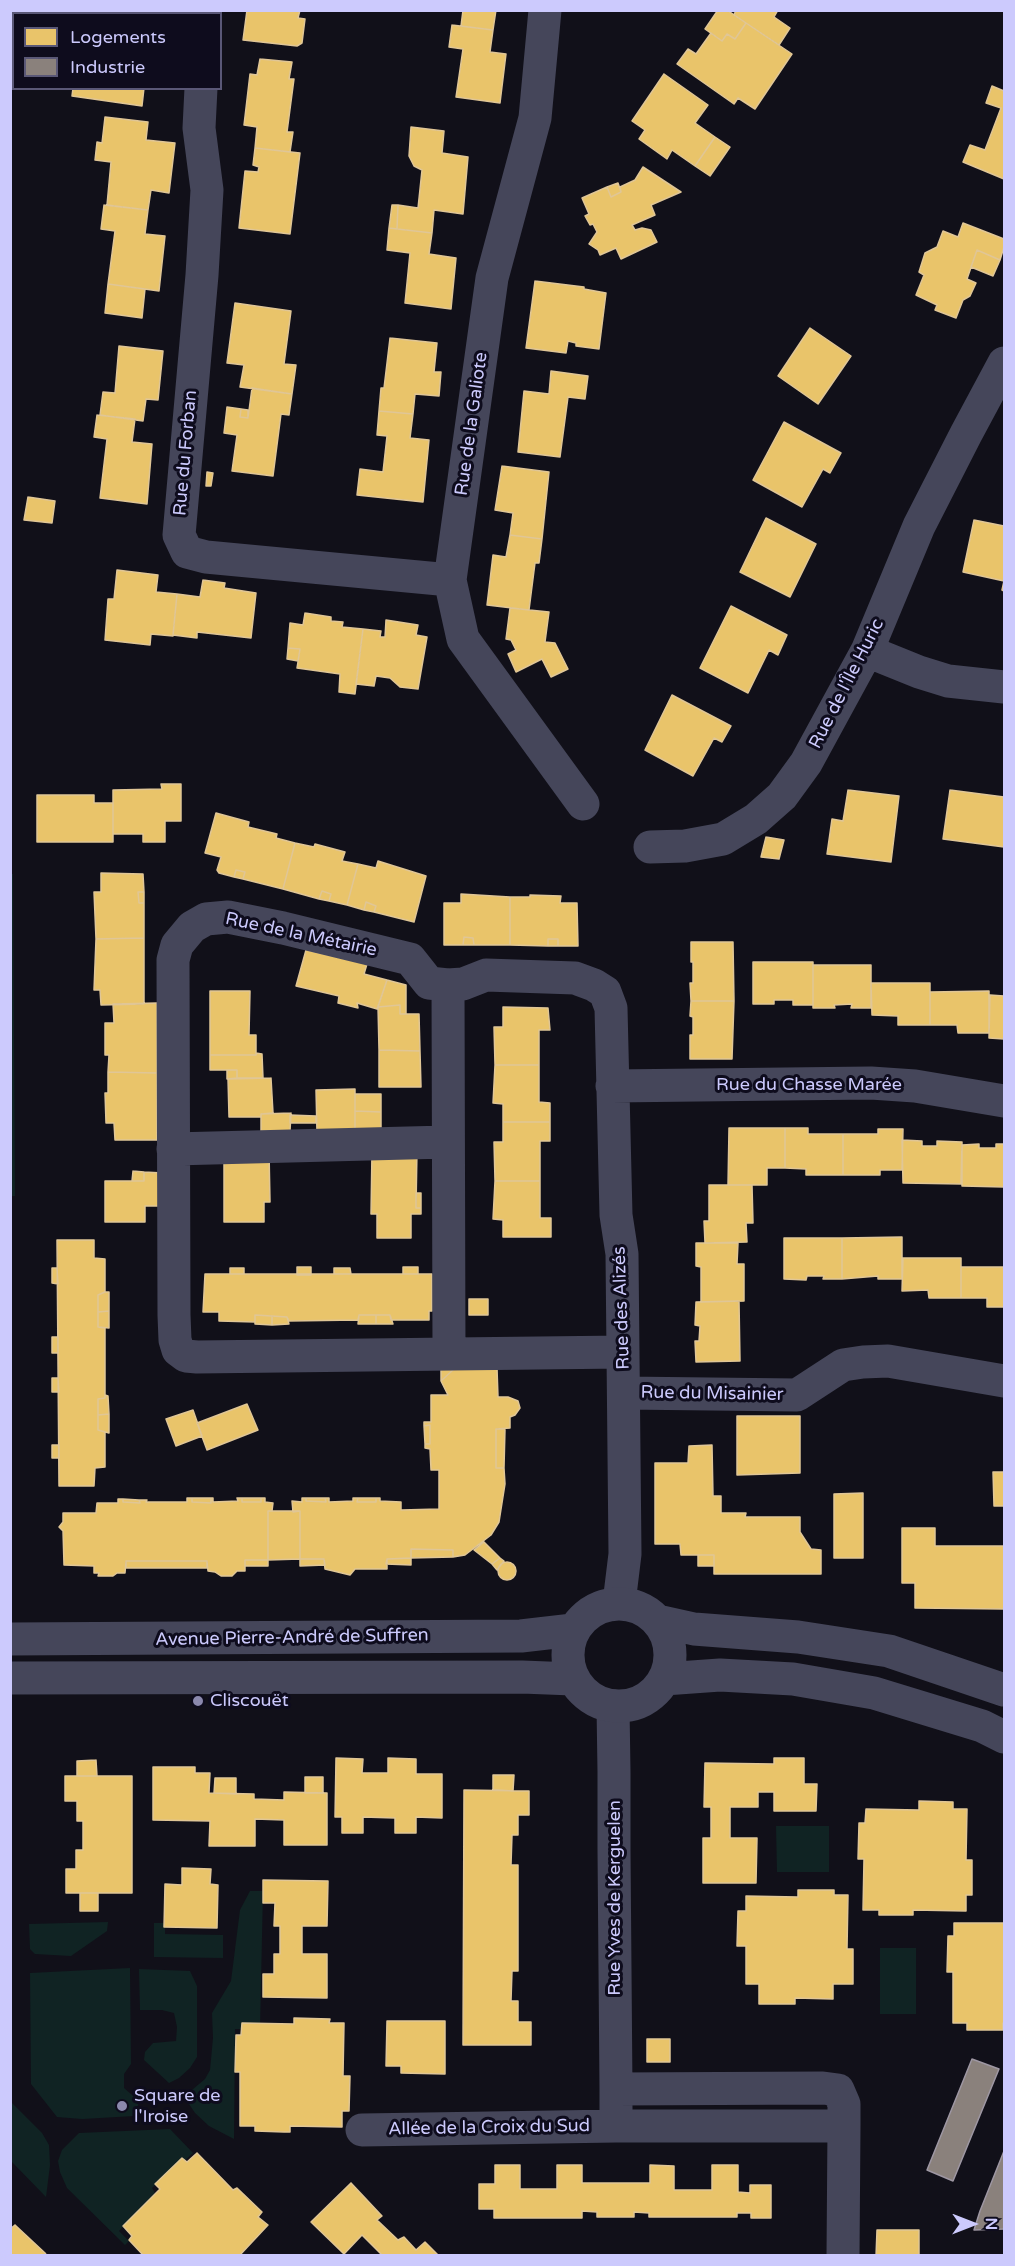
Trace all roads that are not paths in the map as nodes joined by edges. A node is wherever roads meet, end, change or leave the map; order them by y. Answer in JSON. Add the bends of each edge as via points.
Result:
{"nodes":[{"id":1,"x":545,"y":10,"type":"edge"},
{"id":2,"x":201,"y":90,"type":"edge"},
{"id":3,"x":1005,"y":363,"type":"edge"},
{"id":4,"x":450,"y":580,"type":"junction"},
{"id":5,"x":867,"y":651,"type":"junction"},
{"id":6,"x":1005,"y":687,"type":"edge"},
{"id":7,"x":583,"y":804,"type":"dead end"},
{"id":8,"x":650,"y":847,"type":"dead end"},
{"id":9,"x":448,"y":985,"type":"junction"},
{"id":10,"x":612,"y":1086,"type":"junction"},
{"id":11,"x":1005,"y":1101,"type":"edge"},
{"id":12,"x":447,"y":1142,"type":"junction"},
{"id":13,"x":173,"y":1149,"type":"junction"},
{"id":14,"x":623,"y":1352,"type":"junction"},
{"id":15,"x":449,"y":1353,"type":"junction"},
{"id":16,"x":1005,"y":1381,"type":"edge"},
{"id":17,"x":624,"y":1393,"type":"junction"},
{"id":18,"x":619,"y":1603,"type":"junction"},
{"id":19,"x":658,"y":1621,"type":"junction"},
{"id":20,"x":573,"y":1630,"type":"junction"},
{"id":21,"x":10,"y":1639,"type":"edge"},
{"id":22,"x":10,"y":1678,"type":"edge"},
{"id":23,"x":573,"y":1679,"type":"junction"},
{"id":24,"x":664,"y":1679,"type":"junction"},
{"id":25,"x":1005,"y":1690,"type":"edge"},
{"id":26,"x":613,"y":1706,"type":"junction"},
{"id":27,"x":1005,"y":1737,"type":"edge"},
{"id":28,"x":616,"y":2089,"type":"junction"},
{"id":29,"x":616,"y":2126,"type":"junction"},
{"id":30,"x":844,"y":2126,"type":"junction"},
{"id":31,"x":362,"y":2130,"type":"dead end"},
{"id":32,"x":843,"y":2256,"type":"edge"}],
"edges":[{"from":1,"to":4,"type":"street","name":"Rue de la Galiote","via":[[536,118],[492,278]]},
{"from":2,"to":4,"type":"street","name":"Rue du Forban","via":[[199,128],[207,190],[179,535],[187,552],[206,558]]},
{"from":3,"to":5,"type":"street","name":"Rue de l'Île Huric","via":[[919,526]]},
{"from":4,"to":7,"type":"street","name":"Rue de la Galiote","via":[[463,639]]},
{"from":5,"to":6,"type":"street","via":[[948,681]]},
{"from":5,"to":8,"type":"street","name":"Rue de l'Île Huric","via":[[806,763],[782,796],[756,819],[723,839]]},
{"from":9,"to":10,"type":"street","name":"Rue des Alizés","via":[[486,975],[575,978],[594,985],[604,992],[611,1008]]},
{"from":9,"to":12,"type":"street"},
{"from":9,"to":13,"type":"street","name":"Rue de la Métairie","via":[[429,982],[410,959],[283,928],[228,917],[206,919],[192,927],[177,945],[173,960]]},
{"from":10,"to":11,"type":"street","name":"Rue du Chasse Marée","via":[[871,1083]]},
{"from":10,"to":14,"type":"street","name":"Rue des Alizés","via":[[616,1215],[622,1254]]},
{"from":12,"to":13,"type":"street"},
{"from":12,"to":15,"type":"street"},
{"from":13,"to":15,"type":"street","name":"Rue de la Métairie","via":[[175,1331],[178,1350],[186,1356]]},
{"from":14,"to":15,"type":"street","name":"Rue de la Métairie"},
{"from":14,"to":17,"type":"street","name":"Rue des Alizés"},
{"from":16,"to":17,"type":"street","name":"Rue du Misainier","via":[[888,1361],[843,1365],[796,1395]]},
{"from":17,"to":18,"type":"street","name":"Rue des Alizés","via":[[625,1554]]},
{"from":18,"to":19,"type":"street","via":[[640,1608]]},
{"from":18,"to":20,"type":"street","via":[[601,1606]]},
{"from":19,"to":24,"type":"street","via":[[668,1639],[670,1659]]},
{"from":19,"to":25,"type":"street","via":[[694,1629],[798,1637],[889,1651]]},
{"from":20,"to":21,"type":"street","name":"Avenue Pierre-André de Suffren","via":[[521,1636]]},
{"from":20,"to":23,"type":"street","via":[[568,1646]]},
{"from":22,"to":23,"type":"street","name":"Avenue Pierre-André de Suffren"},
{"from":23,"to":26,"type":"street","via":[[590,1697]]},
{"from":24,"to":26,"type":"street","via":[[651,1695],[634,1704]]},
{"from":24,"to":27,"type":"street","via":[[720,1675],[793,1680],[874,1693],[982,1726]]},
{"from":26,"to":28,"type":"street","name":"Rue Yves de Kerguelen"},
{"from":28,"to":29,"type":"street","name":"Rue Yves de Kerguelen"},
{"from":28,"to":30,"type":"street","via":[[838,2090],[844,2104]]},
{"from":29,"to":30,"type":"street"},
{"from":29,"to":31,"type":"street","name":"Allée de la Croix du Sud"},
{"from":30,"to":32,"type":"street"}]}
